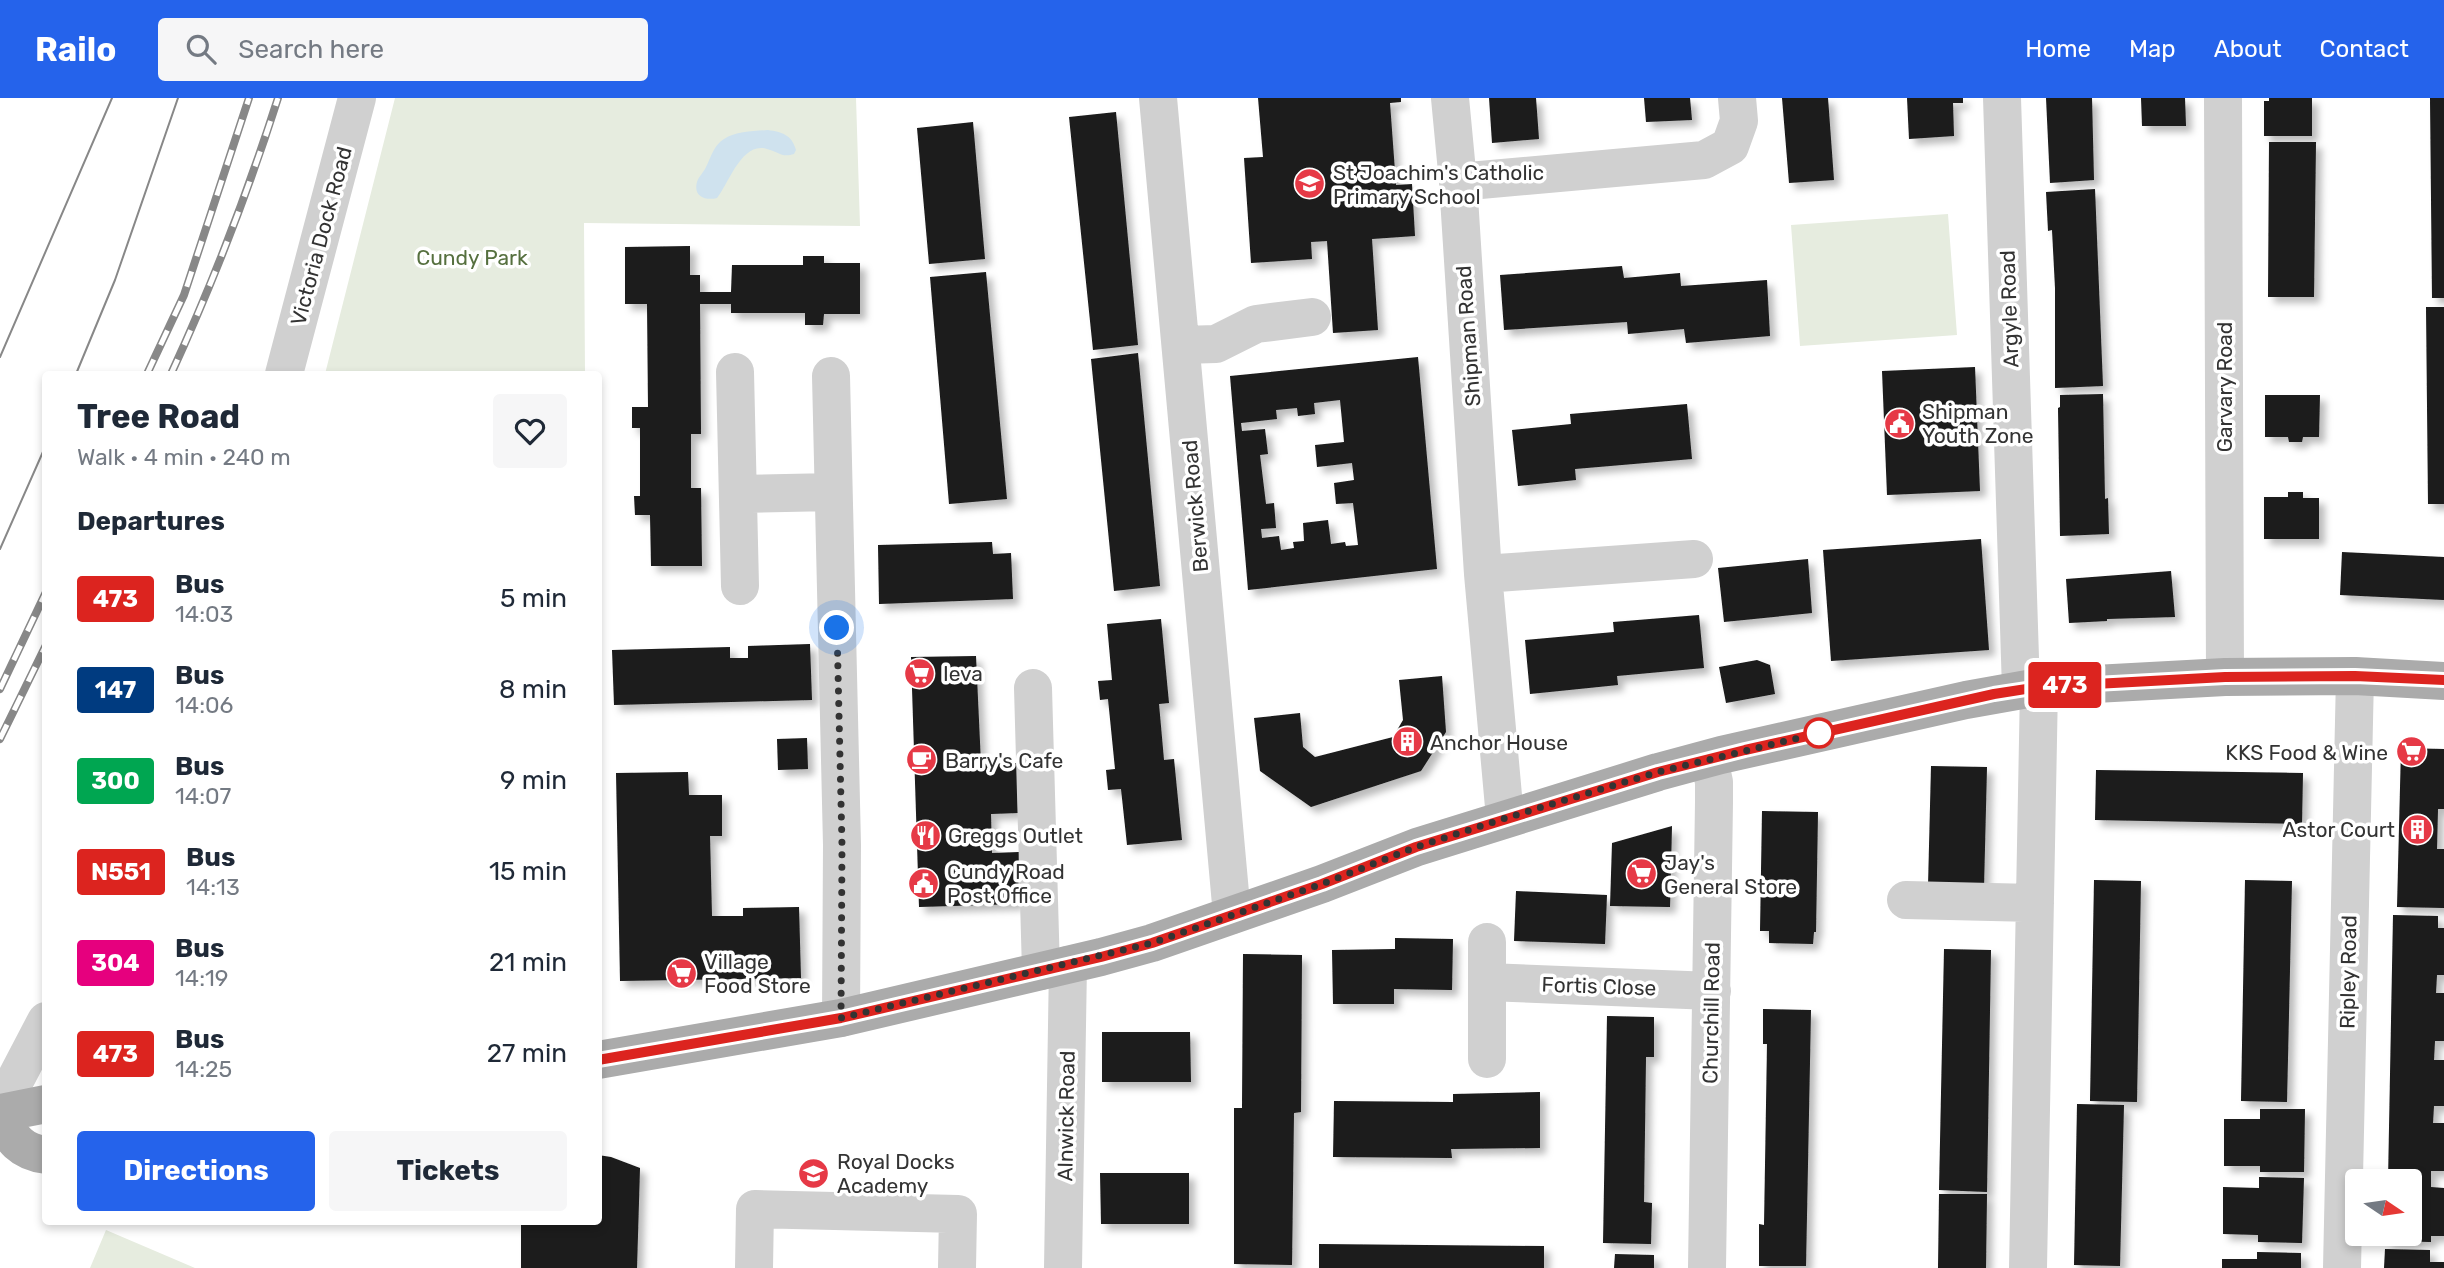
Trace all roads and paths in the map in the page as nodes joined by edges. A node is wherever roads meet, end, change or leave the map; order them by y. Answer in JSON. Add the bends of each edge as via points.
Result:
{"nodes":[{"id":1,"x":357,"y":98,"type":"edge"},
{"id":2,"x":1158,"y":98,"type":"edge"},
{"id":3,"x":1450,"y":98,"type":"edge"},
{"id":4,"x":1737,"y":98,"type":"edge"},
{"id":5,"x":2002,"y":98,"type":"edge"},
{"id":6,"x":2223,"y":98,"type":"edge"},
{"id":7,"x":1458,"y":182,"type":"junction"},
{"id":8,"x":1312,"y":317,"type":"dead end"},
{"id":9,"x":1182,"y":345,"type":"junction"},
{"id":10,"x":285,"y":371,"type":"edge"},
{"id":11,"x":735,"y":372,"type":"dead end"},
{"id":12,"x":831,"y":376,"type":"dead end"},
{"id":13,"x":833,"y":492,"type":"junction"},
{"id":14,"x":738,"y":494,"type":"junction"},
{"id":15,"x":1694,"y":559,"type":"dead end"},
{"id":16,"x":1483,"y":575,"type":"junction"},
{"id":17,"x":740,"y":586,"type":"dead end"},
{"id":18,"x":2355,"y":676,"type":"junction"},
{"id":19,"x":2225,"y":677,"type":"junction"},
{"id":20,"x":2444,"y":681,"type":"edge"},
{"id":21,"x":1033,"y":688,"type":"dead end"},
{"id":22,"x":2030,"y":688,"type":"junction"},
{"id":23,"x":1709,"y":759,"type":"junction"},
{"id":24,"x":1506,"y":818,"type":"junction"},
{"id":25,"x":1906,"y":900,"type":"dead end"},
{"id":26,"x":2035,"y":903,"type":"junction"},
{"id":27,"x":1233,"y":915,"type":"junction"},
{"id":28,"x":1487,"y":942,"type":"dead end"},
{"id":29,"x":1054,"y":968,"type":"junction"},
{"id":30,"x":1487,"y":982,"type":"junction"},
{"id":31,"x":1712,"y":991,"type":"junction"},
{"id":32,"x":841,"y":1018,"type":"junction"},
{"id":33,"x":42,"y":1029,"type":"edge"},
{"id":34,"x":602,"y":1059,"type":"edge"},
{"id":35,"x":1487,"y":1059,"type":"dead end"},
{"id":36,"x":42,"y":1105,"type":"edge"},
{"id":37,"x":0,"y":1113,"type":"edge"},
{"id":38,"x":42,"y":1154,"type":"edge"},
{"id":39,"x":754,"y":1268,"type":"edge"},
{"id":40,"x":957,"y":1268,"type":"edge"},
{"id":41,"x":1063,"y":1268,"type":"edge"},
{"id":42,"x":1707,"y":1268,"type":"edge"},
{"id":43,"x":2028,"y":1268,"type":"edge"},
{"id":44,"x":2342,"y":1268,"type":"edge"}],
"edges":[{"from":1,"to":10,"type":"street","name":"Victoria Dock Road"},
{"from":2,"to":9,"type":"street","name":"Berwick Road"},
{"from":3,"to":7,"type":"street","name":"Shipman Road"},
{"from":4,"to":7,"type":"street","via":[[1739,121],[1730,146],[1704,160]]},
{"from":5,"to":22,"type":"street","name":"Argyle Road"},
{"from":6,"to":19,"type":"street","name":"Garvary Road"},
{"from":7,"to":16,"type":"street","name":"Shipman Road"},
{"from":8,"to":9,"type":"street","via":[[1256,324],[1216,344]]},
{"from":9,"to":27,"type":"street","name":"Berwick Road"},
{"from":11,"to":14,"type":"street"},
{"from":12,"to":13,"type":"street"},
{"from":13,"to":14,"type":"street"},
{"from":13,"to":32,"type":"street","via":[[842,845]]},
{"from":14,"to":17,"type":"street"},
{"from":15,"to":16,"type":"street"},
{"from":16,"to":24,"type":"street","name":"Shipman Road"},
{"from":18,"to":19,"type":"main road"},
{"from":18,"to":20,"type":"main road"},
{"from":18,"to":44,"type":"street","name":"Ripley Road"},
{"from":19,"to":22,"type":"main road"},
{"from":21,"to":29,"type":"street","name":"Alnwick Road"},
{"from":22,"to":23,"type":"main road"},
{"from":22,"to":26,"type":"street","name":"Argyle Road"},
{"from":23,"to":24,"type":"main road"},
{"from":23,"to":31,"type":"street","name":"Churchill Road","via":[[1714,782]]},
{"from":24,"to":27,"type":"main road"},
{"from":25,"to":26,"type":"street"},
{"from":26,"to":43,"type":"street","name":"Argyle Road"},
{"from":27,"to":29,"type":"main road","via":[[1152,943]]},
{"from":28,"to":30,"type":"street"},
{"from":29,"to":32,"type":"main road"},
{"from":29,"to":41,"type":"street","name":"Alnwick Road"},
{"from":30,"to":31,"type":"street","name":"Fortis Close"},
{"from":30,"to":35,"type":"street"},
{"from":31,"to":42,"type":"street","name":"Churchill Road"},
{"from":32,"to":34,"type":"main road"},
{"from":33,"to":37,"type":"street"},
{"from":36,"to":37,"type":"main road"},
{"from":37,"to":38,"type":"main road","via":[[16,1144]]},
{"from":39,"to":40,"type":"street","via":[[755,1209],[958,1214]]}]}
